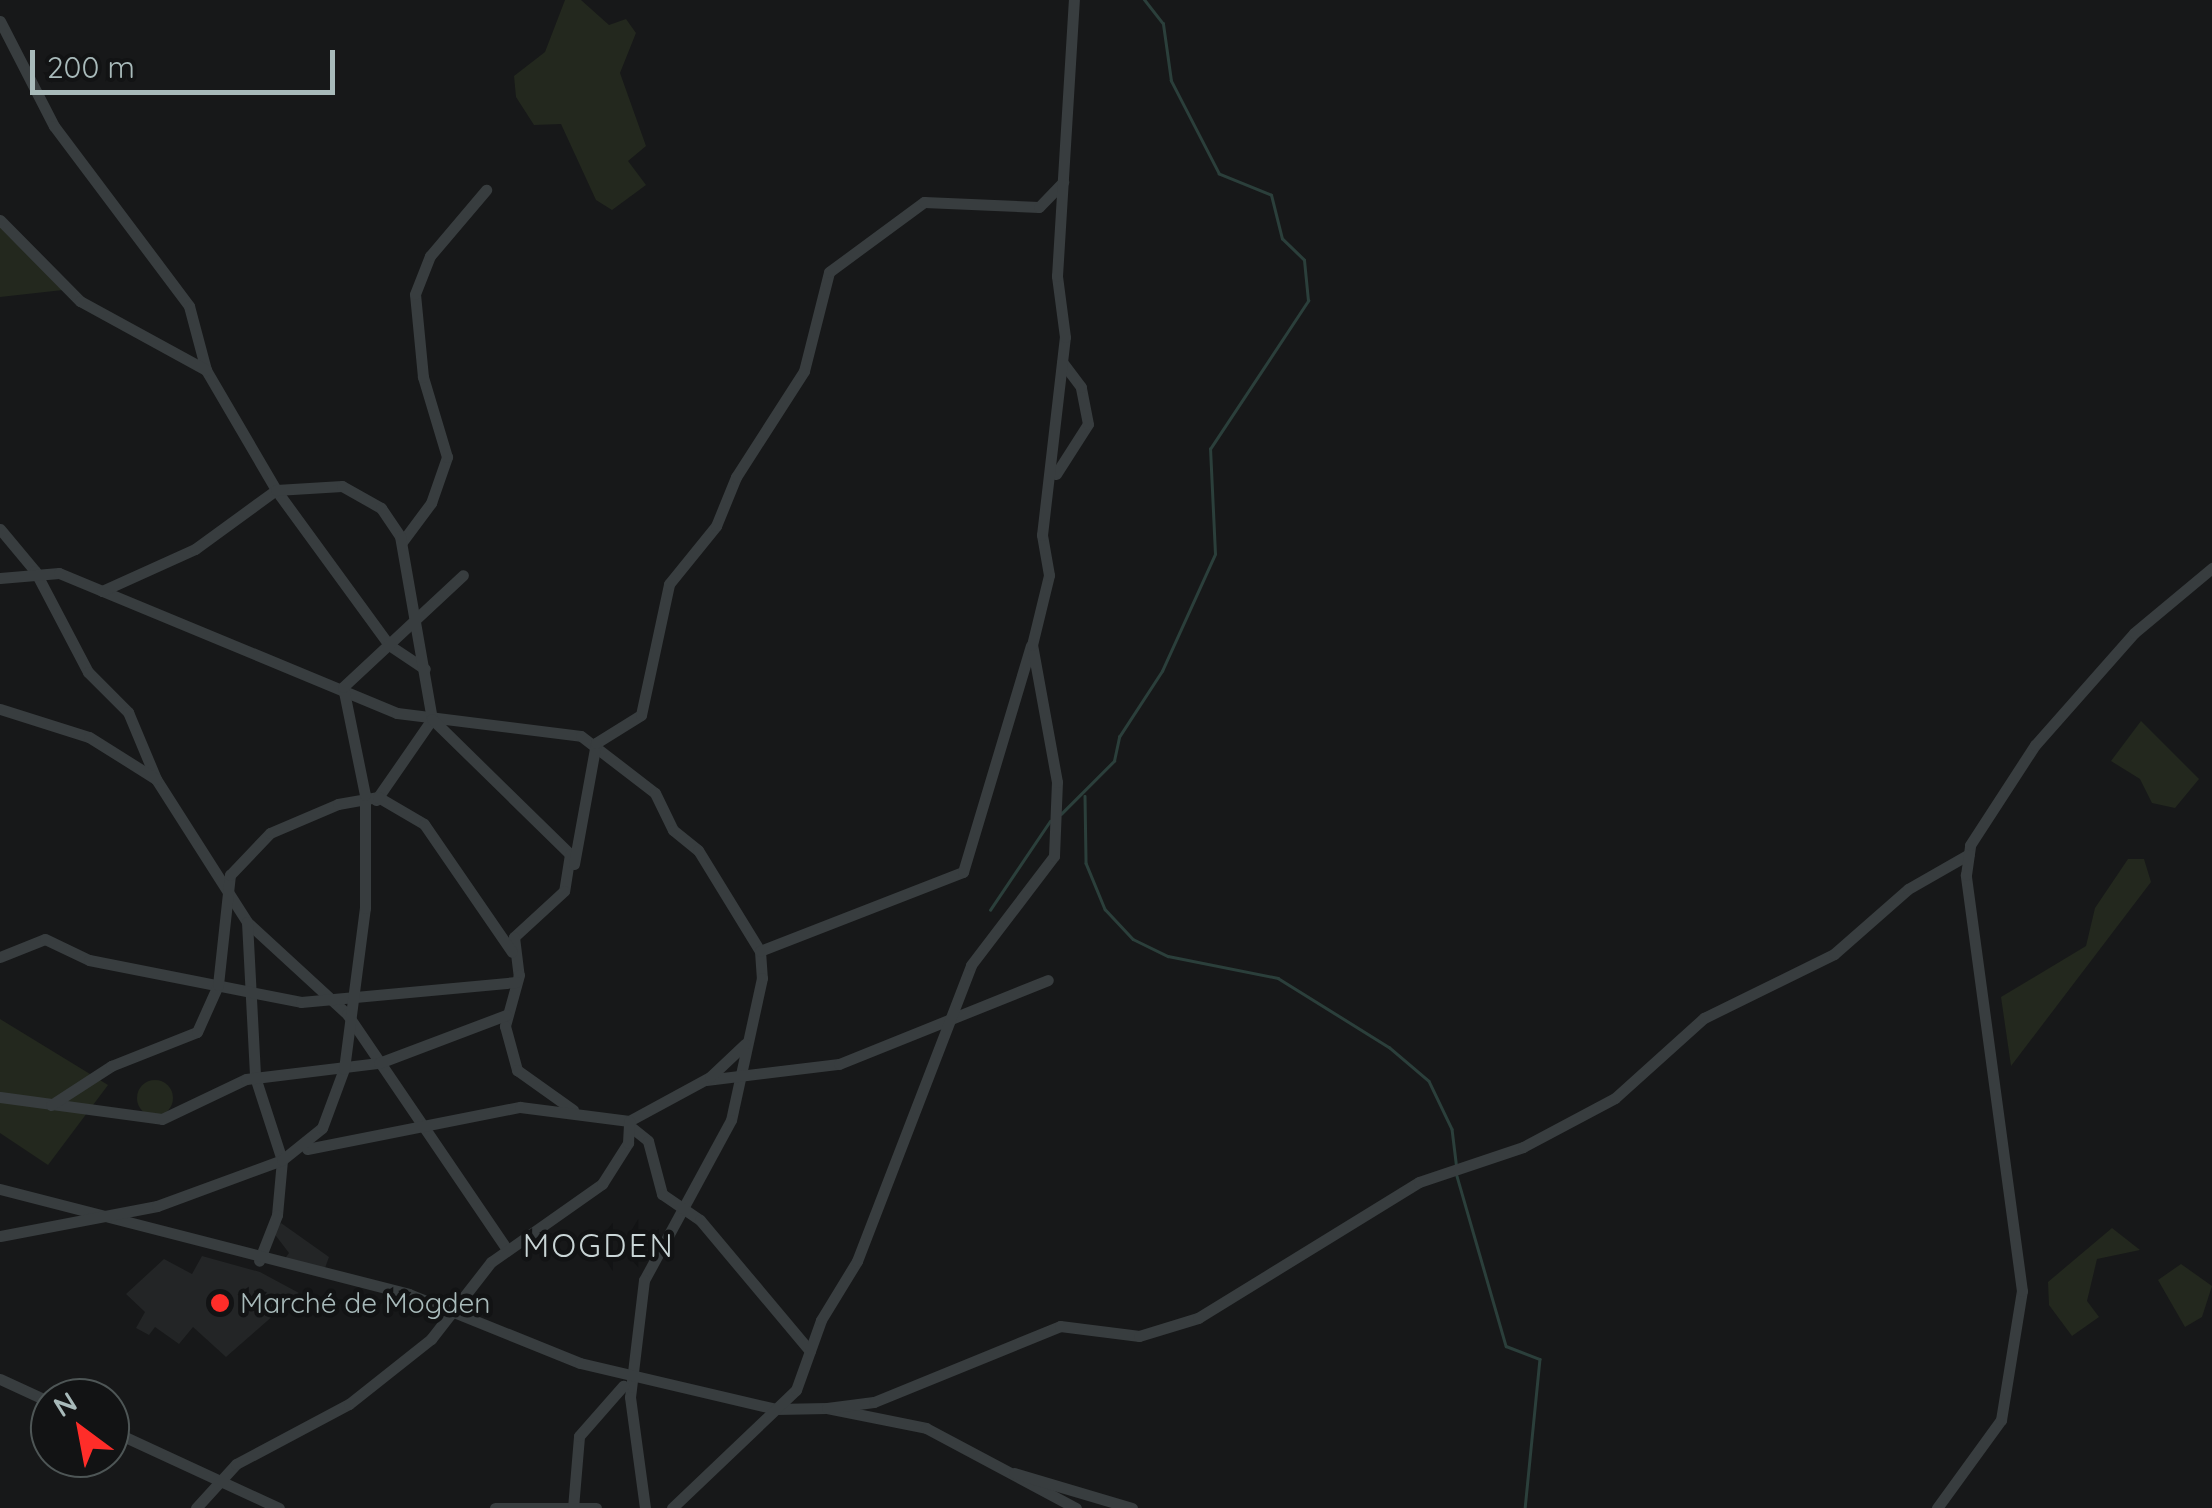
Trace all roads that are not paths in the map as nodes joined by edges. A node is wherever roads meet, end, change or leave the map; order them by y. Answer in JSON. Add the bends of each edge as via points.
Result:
{"nodes":[{"id":1,"x":1074,"y":0,"type":"edge"},
{"id":2,"x":0,"y":21,"type":"edge"},
{"id":3,"x":1063,"y":182,"type":"junction"},
{"id":4,"x":486,"y":190,"type":"dead end"},
{"id":5,"x":0,"y":220,"type":"edge"},
{"id":6,"x":1062,"y":362,"type":"junction"},
{"id":7,"x":206,"y":370,"type":"junction"},
{"id":8,"x":1054,"y":478,"type":"junction"},
{"id":9,"x":276,"y":490,"type":"junction"},
{"id":10,"x":0,"y":529,"type":"edge"},
{"id":11,"x":402,"y":542,"type":"junction"},
{"id":12,"x":2212,"y":568,"type":"edge"},
{"id":13,"x":35,"y":571,"type":"junction"},
{"id":14,"x":463,"y":575,"type":"dead end"},
{"id":15,"x":0,"y":578,"type":"edge"},
{"id":16,"x":102,"y":591,"type":"junction"},
{"id":17,"x":414,"y":631,"type":"junction"},
{"id":18,"x":1032,"y":645,"type":"junction"},
{"id":19,"x":389,"y":646,"type":"junction"},
{"id":20,"x":425,"y":670,"type":"junction"},
{"id":21,"x":343,"y":688,"type":"junction"},
{"id":22,"x":0,"y":710,"type":"edge"},
{"id":23,"x":432,"y":719,"type":"junction"},
{"id":24,"x":596,"y":742,"type":"junction"},
{"id":25,"x":156,"y":779,"type":"junction"},
{"id":26,"x":371,"y":796,"type":"junction"},
{"id":27,"x":1968,"y":854,"type":"junction"},
{"id":28,"x":574,"y":864,"type":"junction"},
{"id":29,"x":224,"y":888,"type":"junction"},
{"id":30,"x":247,"y":922,"type":"junction"},
{"id":31,"x":760,"y":951,"type":"junction"},
{"id":32,"x":512,"y":952,"type":"junction"},
{"id":33,"x":0,"y":957,"type":"edge"},
{"id":34,"x":1048,"y":980,"type":"dead end"},
{"id":35,"x":516,"y":982,"type":"junction"},
{"id":36,"x":218,"y":985,"type":"junction"},
{"id":37,"x":348,"y":995,"type":"junction"},
{"id":38,"x":256,"y":996,"type":"junction"},
{"id":39,"x":333,"y":998,"type":"junction"},
{"id":40,"x":347,"y":1014,"type":"junction"},
{"id":41,"x":506,"y":1015,"type":"junction"},
{"id":42,"x":952,"y":1018,"type":"junction"},
{"id":43,"x":748,"y":1040,"type":"junction"},
{"id":44,"x":379,"y":1064,"type":"junction"},
{"id":45,"x":344,"y":1068,"type":"junction"},
{"id":46,"x":743,"y":1076,"type":"junction"},
{"id":47,"x":255,"y":1077,"type":"junction"},
{"id":48,"x":704,"y":1081,"type":"junction"},
{"id":49,"x":0,"y":1097,"type":"edge"},
{"id":50,"x":51,"y":1105,"type":"junction"},
{"id":51,"x":574,"y":1110,"type":"junction"},
{"id":52,"x":424,"y":1122,"type":"junction"},
{"id":53,"x":630,"y":1124,"type":"junction"},
{"id":54,"x":297,"y":1152,"type":"junction"},
{"id":55,"x":282,"y":1160,"type":"junction"},
{"id":56,"x":0,"y":1188,"type":"edge"},
{"id":57,"x":688,"y":1209,"type":"junction"},
{"id":58,"x":116,"y":1219,"type":"junction"},
{"id":59,"x":0,"y":1236,"type":"edge"},
{"id":60,"x":506,"y":1250,"type":"junction"},
{"id":61,"x":259,"y":1261,"type":"junction"},
{"id":62,"x":457,"y":1309,"type":"junction"},
{"id":63,"x":810,"y":1351,"type":"junction"},
{"id":64,"x":608,"y":1370,"type":"junction"},
{"id":65,"x":636,"y":1372,"type":"junction"},
{"id":66,"x":0,"y":1379,"type":"edge"},
{"id":67,"x":626,"y":1391,"type":"junction"},
{"id":68,"x":30,"y":1393,"type":"edge"},
{"id":69,"x":827,"y":1408,"type":"junction"},
{"id":70,"x":776,"y":1409,"type":"junction"},
{"id":71,"x":130,"y":1439,"type":"edge"},
{"id":72,"x":1010,"y":1474,"type":"junction"},
{"id":73,"x":223,"y":1482,"type":"junction"},
{"id":74,"x":574,"y":1506,"type":"edge"},
{"id":75,"x":196,"y":1508,"type":"edge"},
{"id":76,"x":280,"y":1508,"type":"edge"},
{"id":77,"x":495,"y":1508,"type":"edge"},
{"id":78,"x":596,"y":1508,"type":"edge"},
{"id":79,"x":644,"y":1508,"type":"edge"},
{"id":80,"x":672,"y":1508,"type":"edge"},
{"id":81,"x":1076,"y":1508,"type":"edge"},
{"id":82,"x":1132,"y":1508,"type":"edge"},
{"id":83,"x":1937,"y":1508,"type":"edge"}],
"edges":[{"from":1,"to":3,"type":"street"},
{"from":2,"to":7,"type":"street","via":[[54,126],[188,306]]},
{"from":3,"to":6,"type":"street"},
{"from":3,"to":24,"type":"street","via":[[1039,207],[924,202],[837,262],[804,372],[736,477],[716,526],[669,584],[641,715]]},
{"from":4,"to":11,"type":"street","via":[[430,256],[415,294],[423,378],[447,457],[432,502]]},
{"from":5,"to":7,"type":"street","via":[[72,296]]},
{"from":6,"to":8,"type":"street"},
{"from":6,"to":8,"type":"street","via":[[1081,386],[1088,424]]},
{"from":7,"to":9,"type":"street"},
{"from":8,"to":18,"type":"street","via":[[1042,535],[1050,575]]},
{"from":9,"to":11,"type":"street","via":[[342,486],[381,508]]},
{"from":9,"to":16,"type":"street","via":[[195,550]]},
{"from":9,"to":19,"type":"street"},
{"from":10,"to":13,"type":"street"},
{"from":11,"to":17,"type":"street"},
{"from":12,"to":27,"type":"street","via":[[2134,632],[2036,746],[1983,815]]},
{"from":13,"to":15,"type":"street"},
{"from":13,"to":16,"type":"street"},
{"from":13,"to":25,"type":"street","via":[[88,672],[128,712]]},
{"from":14,"to":17,"type":"street"},
{"from":16,"to":21,"type":"street","via":[[155,620]]},
{"from":17,"to":19,"type":"street"},
{"from":17,"to":20,"type":"street"},
{"from":18,"to":31,"type":"street","via":[[963,872]]},
{"from":18,"to":42,"type":"street","via":[[1058,782],[1054,856],[970,965]]},
{"from":19,"to":20,"type":"street"},
{"from":19,"to":21,"type":"street"},
{"from":20,"to":23,"type":"street"},
{"from":21,"to":23,"type":"street"},
{"from":21,"to":26,"type":"street"},
{"from":22,"to":25,"type":"street","via":[[89,737]]},
{"from":23,"to":24,"type":"street","via":[[537,727]]},
{"from":23,"to":26,"type":"street"},
{"from":23,"to":28,"type":"street"},
{"from":24,"to":28,"type":"street"},
{"from":24,"to":31,"type":"street","via":[[656,793]]},
{"from":25,"to":29,"type":"street"},
{"from":26,"to":29,"type":"street","via":[[270,833],[240,858]]},
{"from":26,"to":32,"type":"street","via":[[424,824]]},
{"from":26,"to":37,"type":"street","via":[[365,908]]},
{"from":27,"to":69,"type":"street","via":[[1908,889],[1834,954],[1704,1018],[1616,1098],[1523,1147],[1419,1182],[1210,1312],[1138,1336],[1060,1326],[874,1402]]},
{"from":27,"to":83,"type":"street","via":[[2022,1291],[2001,1420]]},
{"from":28,"to":32,"type":"street","via":[[564,892],[520,926]]},
{"from":29,"to":30,"type":"street"},
{"from":29,"to":36,"type":"street"},
{"from":30,"to":38,"type":"street"},
{"from":30,"to":39,"type":"street"},
{"from":31,"to":43,"type":"street"},
{"from":32,"to":35,"type":"street"},
{"from":33,"to":36,"type":"street","via":[[45,939],[88,960]]},
{"from":34,"to":42,"type":"street"},
{"from":35,"to":37,"type":"street","via":[[475,992],[412,986]]},
{"from":35,"to":41,"type":"street"},
{"from":36,"to":38,"type":"street"},
{"from":36,"to":50,"type":"street","via":[[184,1041],[111,1066]]},
{"from":37,"to":39,"type":"street"},
{"from":37,"to":40,"type":"street"},
{"from":38,"to":39,"type":"street"},
{"from":38,"to":47,"type":"street"},
{"from":39,"to":40,"type":"street"},
{"from":40,"to":44,"type":"street"},
{"from":40,"to":45,"type":"street"},
{"from":41,"to":44,"type":"street"},
{"from":41,"to":51,"type":"street","via":[[517,1070]]},
{"from":42,"to":46,"type":"street","via":[[839,1064]]},
{"from":42,"to":63,"type":"street","via":[[857,1261]]},
{"from":43,"to":46,"type":"street"},
{"from":43,"to":48,"type":"street"},
{"from":44,"to":45,"type":"street"},
{"from":44,"to":52,"type":"street"},
{"from":45,"to":47,"type":"street"},
{"from":45,"to":54,"type":"street","via":[[322,1128]]},
{"from":46,"to":48,"type":"street"},
{"from":46,"to":57,"type":"street"},
{"from":47,"to":50,"type":"street","via":[[162,1119]]},
{"from":47,"to":55,"type":"street"},
{"from":48,"to":53,"type":"street"},
{"from":49,"to":50,"type":"street"},
{"from":51,"to":52,"type":"street"},
{"from":51,"to":53,"type":"street"},
{"from":52,"to":54,"type":"street"},
{"from":52,"to":60,"type":"street"},
{"from":53,"to":57,"type":"street","via":[[651,1148],[655,1185]]},
{"from":53,"to":60,"type":"street","via":[[602,1184]]},
{"from":54,"to":55,"type":"street"},
{"from":55,"to":58,"type":"street"},
{"from":55,"to":61,"type":"street","via":[[278,1215]]},
{"from":56,"to":58,"type":"street"},
{"from":57,"to":63,"type":"street"},
{"from":57,"to":65,"type":"street","via":[[644,1280]]},
{"from":58,"to":59,"type":"street"},
{"from":58,"to":61,"type":"street"},
{"from":60,"to":62,"type":"street","via":[[470,1282]]},
{"from":61,"to":62,"type":"street"},
{"from":62,"to":64,"type":"street"},
{"from":62,"to":73,"type":"street","via":[[383,1379],[236,1464]]},
{"from":63,"to":70,"type":"street","via":[[796,1390]]},
{"from":64,"to":65,"type":"street"},
{"from":64,"to":67,"type":"street"},
{"from":65,"to":67,"type":"street"},
{"from":65,"to":70,"type":"street"},
{"from":66,"to":68,"type":"street"},
{"from":67,"to":74,"type":"street","via":[[579,1436]]},
{"from":67,"to":79,"type":"street"},
{"from":69,"to":70,"type":"street"},
{"from":69,"to":72,"type":"street","via":[[926,1428]]},
{"from":70,"to":80,"type":"street"},
{"from":71,"to":73,"type":"street"},
{"from":72,"to":81,"type":"street"},
{"from":72,"to":82,"type":"street"},
{"from":73,"to":75,"type":"street"},
{"from":73,"to":76,"type":"street"},
{"from":74,"to":77,"type":"street"},
{"from":74,"to":78,"type":"street"}]}
